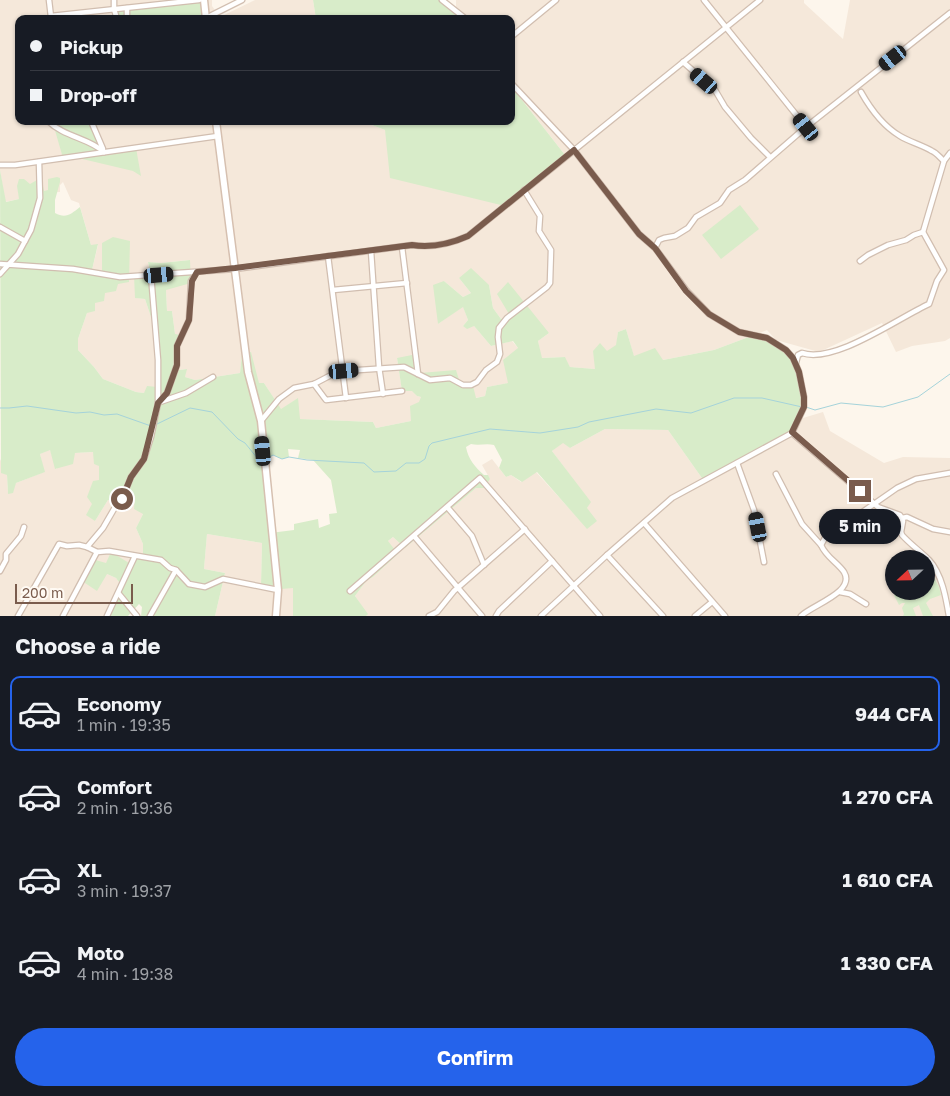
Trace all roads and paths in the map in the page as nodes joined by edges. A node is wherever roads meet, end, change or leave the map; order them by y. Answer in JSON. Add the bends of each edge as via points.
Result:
{"nodes":[{"id":1,"x":49,"y":0,"type":"edge"},
{"id":2,"x":114,"y":0,"type":"edge"},
{"id":3,"x":199,"y":0,"type":"edge"},
{"id":4,"x":204,"y":0,"type":"edge"},
{"id":5,"x":242,"y":0,"type":"edge"},
{"id":6,"x":442,"y":0,"type":"edge"},
{"id":7,"x":556,"y":0,"type":"edge"},
{"id":8,"x":704,"y":0,"type":"edge"},
{"id":9,"x":760,"y":0,"type":"edge"},
{"id":10,"x":127,"y":8,"type":"junction"},
{"id":11,"x":114,"y":9,"type":"junction"},
{"id":12,"x":950,"y":13,"type":"edge"},
{"id":13,"x":51,"y":15,"type":"edge"},
{"id":14,"x":72,"y":15,"type":"edge"},
{"id":15,"x":116,"y":15,"type":"edge"},
{"id":16,"x":127,"y":15,"type":"edge"},
{"id":17,"x":206,"y":15,"type":"edge"},
{"id":18,"x":212,"y":15,"type":"edge"},
{"id":19,"x":461,"y":15,"type":"edge"},
{"id":20,"x":725,"y":27,"type":"junction"},
{"id":21,"x":515,"y":34,"type":"edge"},
{"id":22,"x":682,"y":62,"type":"junction"},
{"id":23,"x":515,"y":87,"type":"edge"},
{"id":24,"x":861,"y":92,"type":"dead end"},
{"id":25,"x":53,"y":125,"type":"edge"},
{"id":26,"x":93,"y":125,"type":"edge"},
{"id":27,"x":217,"y":125,"type":"edge"},
{"id":28,"x":806,"y":127,"type":"junction"},
{"id":29,"x":218,"y":136,"type":"junction"},
{"id":30,"x":574,"y":150,"type":"junction"},
{"id":31,"x":104,"y":152,"type":"junction"},
{"id":32,"x":950,"y":153,"type":"edge"},
{"id":33,"x":770,"y":157,"type":"junction"},
{"id":34,"x":944,"y":161,"type":"junction"},
{"id":35,"x":39,"y":162,"type":"junction"},
{"id":36,"x":0,"y":165,"type":"edge"},
{"id":37,"x":524,"y":190,"type":"junction"},
{"id":38,"x":0,"y":227,"type":"edge"},
{"id":39,"x":923,"y":232,"type":"junction"},
{"id":40,"x":25,"y":241,"type":"junction"},
{"id":41,"x":402,"y":247,"type":"junction"},
{"id":42,"x":655,"y":248,"type":"junction"},
{"id":43,"x":371,"y":251,"type":"junction"},
{"id":44,"x":328,"y":256,"type":"junction"},
{"id":45,"x":860,"y":261,"type":"dead end"},
{"id":46,"x":0,"y":264,"type":"edge"},
{"id":47,"x":9,"y":264,"type":"junction"},
{"id":48,"x":235,"y":268,"type":"junction"},
{"id":49,"x":197,"y":272,"type":"junction"},
{"id":50,"x":0,"y":274,"type":"edge"},
{"id":51,"x":150,"y":276,"type":"junction"},
{"id":52,"x":407,"y":283,"type":"junction"},
{"id":53,"x":374,"y":286,"type":"junction"},
{"id":54,"x":333,"y":290,"type":"junction"},
{"id":55,"x":796,"y":363,"type":"junction"},
{"id":56,"x":379,"y":368,"type":"junction"},
{"id":57,"x":344,"y":371,"type":"junction"},
{"id":58,"x":418,"y":374,"type":"junction"},
{"id":59,"x":213,"y":378,"type":"dead end"},
{"id":60,"x":314,"y":384,"type":"junction"},
{"id":61,"x":402,"y":391,"type":"dead end"},
{"id":62,"x":383,"y":394,"type":"junction"},
{"id":63,"x":346,"y":398,"type":"junction"},
{"id":64,"x":158,"y":403,"type":"junction"},
{"id":65,"x":261,"y":421,"type":"junction"},
{"id":66,"x":792,"y":432,"type":"junction"},
{"id":67,"x":736,"y":463,"type":"junction"},
{"id":68,"x":950,"y":473,"type":"edge"},
{"id":69,"x":776,"y":474,"type":"dead end"},
{"id":70,"x":874,"y":503,"type":"junction"},
{"id":71,"x":448,"y":508,"type":"junction"},
{"id":72,"x":902,"y":518,"type":"junction"},
{"id":73,"x":644,"y":523,"type":"junction"},
{"id":74,"x":24,"y":527,"type":"dead end"},
{"id":75,"x":524,"y":529,"type":"junction"},
{"id":76,"x":950,"y":532,"type":"edge"},
{"id":77,"x":414,"y":536,"type":"junction"},
{"id":78,"x":821,"y":545,"type":"junction"},
{"id":79,"x":87,"y":547,"type":"junction"},
{"id":80,"x":97,"y":552,"type":"junction"},
{"id":81,"x":606,"y":555,"type":"junction"},
{"id":82,"x":135,"y":556,"type":"junction"},
{"id":83,"x":552,"y":561,"type":"junction"},
{"id":84,"x":764,"y":562,"type":"dead end"},
{"id":85,"x":484,"y":565,"type":"junction"},
{"id":86,"x":176,"y":570,"type":"junction"},
{"id":87,"x":0,"y":571,"type":"edge"},
{"id":88,"x":574,"y":586,"type":"junction"},
{"id":89,"x":457,"y":589,"type":"junction"},
{"id":90,"x":278,"y":590,"type":"junction"},
{"id":91,"x":350,"y":591,"type":"dead end"},
{"id":92,"x":840,"y":592,"type":"junction"},
{"id":93,"x":118,"y":594,"type":"junction"},
{"id":94,"x":712,"y":602,"type":"junction"},
{"id":95,"x":866,"y":604,"type":"dead end"},
{"id":96,"x":18,"y":616,"type":"edge"},
{"id":97,"x":64,"y":616,"type":"edge"},
{"id":98,"x":107,"y":616,"type":"edge"},
{"id":99,"x":138,"y":616,"type":"edge"},
{"id":100,"x":150,"y":616,"type":"edge"},
{"id":101,"x":276,"y":616,"type":"edge"},
{"id":102,"x":429,"y":616,"type":"edge"},
{"id":103,"x":482,"y":616,"type":"edge"},
{"id":104,"x":496,"y":616,"type":"edge"},
{"id":105,"x":543,"y":616,"type":"edge"},
{"id":106,"x":600,"y":616,"type":"edge"},
{"id":107,"x":663,"y":616,"type":"edge"},
{"id":108,"x":695,"y":616,"type":"edge"},
{"id":109,"x":725,"y":616,"type":"edge"},
{"id":110,"x":801,"y":616,"type":"edge"},
{"id":111,"x":949,"y":616,"type":"edge"}],
"edges":[{"from":1,"to":13,"type":"street"},
{"from":2,"to":11,"type":"street"},
{"from":3,"to":10,"type":"street"},
{"from":4,"to":17,"type":"main road"},
{"from":5,"to":18,"type":"street"},
{"from":6,"to":19,"type":"street"},
{"from":7,"to":21,"type":"street"},
{"from":8,"to":20,"type":"street"},
{"from":9,"to":20,"type":"street"},
{"from":10,"to":11,"type":"street"},
{"from":10,"to":16,"type":"street"},
{"from":11,"to":14,"type":"street"},
{"from":11,"to":15,"type":"street"},
{"from":12,"to":28,"type":"street"},
{"from":20,"to":22,"type":"street"},
{"from":20,"to":28,"type":"street"},
{"from":22,"to":30,"type":"street"},
{"from":22,"to":33,"type":"street","via":[[715,90],[725,108]]},
{"from":23,"to":30,"type":"street"},
{"from":24,"to":34,"type":"street","via":[[879,117],[898,134],[932,150]]},
{"from":25,"to":31,"type":"street"},
{"from":26,"to":31,"type":"street"},
{"from":27,"to":29,"type":"main road"},
{"from":28,"to":33,"type":"street"},
{"from":29,"to":31,"type":"street"},
{"from":29,"to":48,"type":"main road"},
{"from":30,"to":37,"type":"street"},
{"from":30,"to":42,"type":"street","via":[[639,234]]},
{"from":31,"to":35,"type":"street"},
{"from":32,"to":34,"type":"street"},
{"from":33,"to":42,"type":"street","via":[[729,190],[720,203],[696,217],[688,228],[675,236],[659,240]]},
{"from":34,"to":39,"type":"street"},
{"from":35,"to":36,"type":"street"},
{"from":35,"to":40,"type":"street","via":[[40,198]]},
{"from":37,"to":41,"type":"street","via":[[468,236],[425,247]]},
{"from":37,"to":58,"type":"street","via":[[540,216],[540,231],[550,250],[550,283],[499,328],[500,354],[497,362],[477,382],[470,386],[450,378],[430,380]]},
{"from":38,"to":40,"type":"street"},
{"from":39,"to":45,"type":"street","via":[[888,245]]},
{"from":39,"to":55,"type":"street","via":[[944,270],[936,281],[929,304],[854,344],[830,353],[802,353]]},
{"from":40,"to":47,"type":"street"},
{"from":41,"to":43,"type":"street"},
{"from":41,"to":52,"type":"street"},
{"from":42,"to":55,"type":"street","via":[[686,291],[709,314],[739,332],[767,338],[786,350]]},
{"from":43,"to":44,"type":"street"},
{"from":43,"to":53,"type":"street"},
{"from":44,"to":48,"type":"street"},
{"from":44,"to":54,"type":"street"},
{"from":46,"to":47,"type":"street"},
{"from":47,"to":50,"type":"street"},
{"from":47,"to":51,"type":"street","via":[[120,277]]},
{"from":48,"to":49,"type":"street"},
{"from":48,"to":65,"type":"main road","via":[[248,372]]},
{"from":49,"to":51,"type":"street"},
{"from":49,"to":64,"type":"street","via":[[192,281],[189,320],[177,346],[177,365],[167,393]]},
{"from":51,"to":64,"type":"street","via":[[158,360]]},
{"from":52,"to":53,"type":"street"},
{"from":52,"to":58,"type":"street"},
{"from":53,"to":54,"type":"street"},
{"from":53,"to":56,"type":"street"},
{"from":54,"to":57,"type":"street"},
{"from":55,"to":66,"type":"street","via":[[804,407]]},
{"from":56,"to":57,"type":"street"},
{"from":56,"to":58,"type":"street","via":[[404,367]]},
{"from":56,"to":62,"type":"street"},
{"from":57,"to":60,"type":"street"},
{"from":57,"to":63,"type":"street"},
{"from":59,"to":64,"type":"street"},
{"from":60,"to":63,"type":"street","via":[[326,400]]},
{"from":60,"to":65,"type":"street","via":[[294,388],[278,399]]},
{"from":61,"to":62,"type":"street"},
{"from":62,"to":63,"type":"street"},
{"from":64,"to":79,"type":"street","via":[[144,459],[131,477],[122,499]]},
{"from":65,"to":90,"type":"main road"},
{"from":66,"to":67,"type":"street"},
{"from":66,"to":70,"type":"street"},
{"from":67,"to":73,"type":"street","via":[[672,498]]},
{"from":67,"to":84,"type":"street","via":[[754,510]]},
{"from":68,"to":70,"type":"street","via":[[916,479]]},
{"from":69,"to":78,"type":"street","via":[[802,524]]},
{"from":70,"to":72,"type":"street"},
{"from":70,"to":78,"type":"street","via":[[825,538]]},
{"from":71,"to":75,"type":"street","via":[[480,478]]},
{"from":71,"to":77,"type":"street"},
{"from":71,"to":85,"type":"street","via":[[472,536]]},
{"from":72,"to":76,"type":"street"},
{"from":72,"to":111,"type":"street","via":[[902,534],[936,570]]},
{"from":73,"to":81,"type":"street"},
{"from":73,"to":94,"type":"street"},
{"from":74,"to":87,"type":"street","via":[[22,536],[6,554]]},
{"from":75,"to":83,"type":"street"},
{"from":75,"to":85,"type":"street"},
{"from":77,"to":89,"type":"street"},
{"from":77,"to":91,"type":"street"},
{"from":78,"to":92,"type":"street","via":[[846,575]]},
{"from":79,"to":80,"type":"street"},
{"from":79,"to":96,"type":"street","via":[[59,544]]},
{"from":80,"to":82,"type":"street"},
{"from":80,"to":97,"type":"street"},
{"from":81,"to":88,"type":"street"},
{"from":81,"to":107,"type":"street"},
{"from":82,"to":86,"type":"street","via":[[160,560]]},
{"from":82,"to":93,"type":"street"},
{"from":83,"to":88,"type":"street"},
{"from":83,"to":104,"type":"street"},
{"from":85,"to":89,"type":"street"},
{"from":86,"to":90,"type":"street","via":[[189,584],[205,587],[223,579]]},
{"from":86,"to":100,"type":"street"},
{"from":88,"to":105,"type":"street"},
{"from":88,"to":106,"type":"street"},
{"from":89,"to":102,"type":"street"},
{"from":89,"to":103,"type":"street"},
{"from":90,"to":101,"type":"main road"},
{"from":92,"to":95,"type":"street"},
{"from":92,"to":110,"type":"street"},
{"from":93,"to":98,"type":"street"},
{"from":93,"to":99,"type":"street"},
{"from":94,"to":108,"type":"street"},
{"from":94,"to":109,"type":"street"}]}
